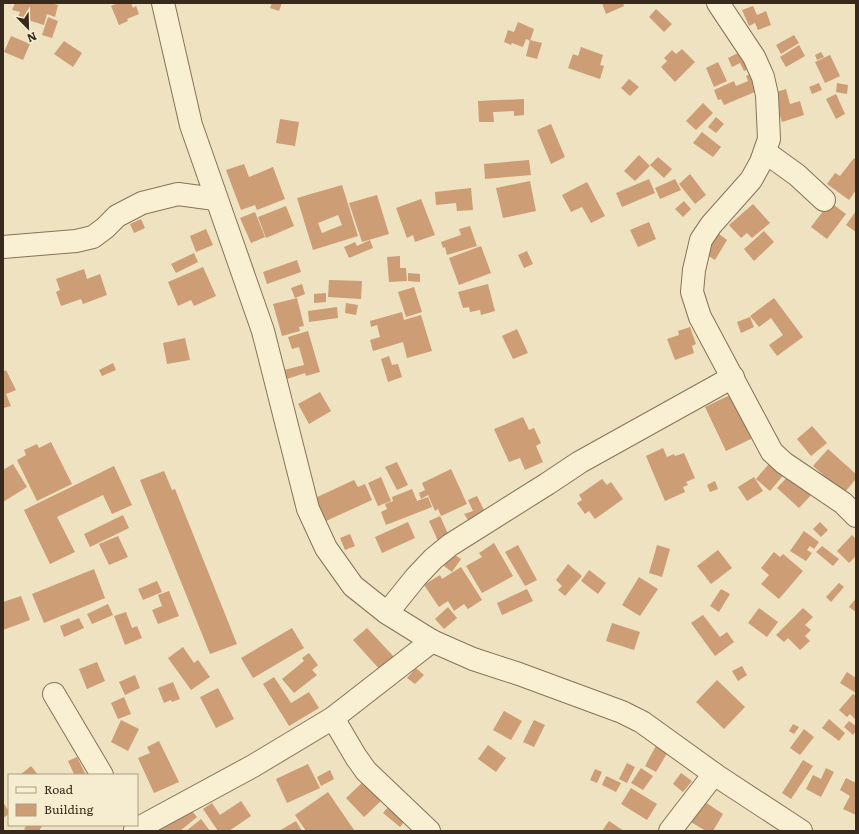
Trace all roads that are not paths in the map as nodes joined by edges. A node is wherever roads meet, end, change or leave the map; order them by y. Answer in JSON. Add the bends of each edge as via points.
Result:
{"nodes":[{"id":1,"x":163,"y":3,"type":"edge"},
{"id":2,"x":718,"y":3,"type":"edge"},
{"id":3,"x":765,"y":152,"type":"junction"},
{"id":4,"x":215,"y":199,"type":"junction"},
{"id":5,"x":824,"y":200,"type":"dead end"},
{"id":6,"x":3,"y":247,"type":"edge"},
{"id":7,"x":733,"y":377,"type":"junction"},
{"id":8,"x":856,"y":516,"type":"edge"},
{"id":9,"x":387,"y":613,"type":"junction"},
{"id":10,"x":432,"y":641,"type":"junction"},
{"id":11,"x":54,"y":694,"type":"dead end"},
{"id":12,"x":333,"y":718,"type":"junction"},
{"id":13,"x":101,"y":774,"type":"edge"},
{"id":14,"x":714,"y":774,"type":"junction"},
{"id":15,"x":134,"y":829,"type":"edge"},
{"id":16,"x":798,"y":830,"type":"edge"},
{"id":17,"x":429,"y":831,"type":"edge"},
{"id":18,"x":670,"y":831,"type":"edge"}],
"edges":[{"from":1,"to":4,"type":"street","via":[[191,125]]},
{"from":2,"to":3,"type":"street","via":[[754,57],[763,77],[770,130]]},
{"from":3,"to":5,"type":"street","via":[[797,175]]},
{"from":3,"to":7,"type":"street","via":[[751,180],[711,224],[702,240],[694,270],[692,292],[700,317]]},
{"from":4,"to":6,"type":"street","via":[[178,194],[142,203],[116,216],[93,237],[76,241]]},
{"from":4,"to":9,"type":"street","via":[[263,331],[308,509],[326,548],[353,586]]},
{"from":7,"to":8,"type":"street","via":[[772,452],[843,503]]},
{"from":7,"to":9,"type":"street","via":[[580,462],[450,545],[416,577]]},
{"from":9,"to":10,"type":"street"},
{"from":10,"to":12,"type":"street"},
{"from":10,"to":14,"type":"street","via":[[473,659],[622,712],[642,722]]},
{"from":11,"to":13,"type":"street"},
{"from":12,"to":15,"type":"street","via":[[254,766]]},
{"from":12,"to":17,"type":"street","via":[[366,771]]},
{"from":14,"to":16,"type":"street"},
{"from":14,"to":18,"type":"street"}]}
